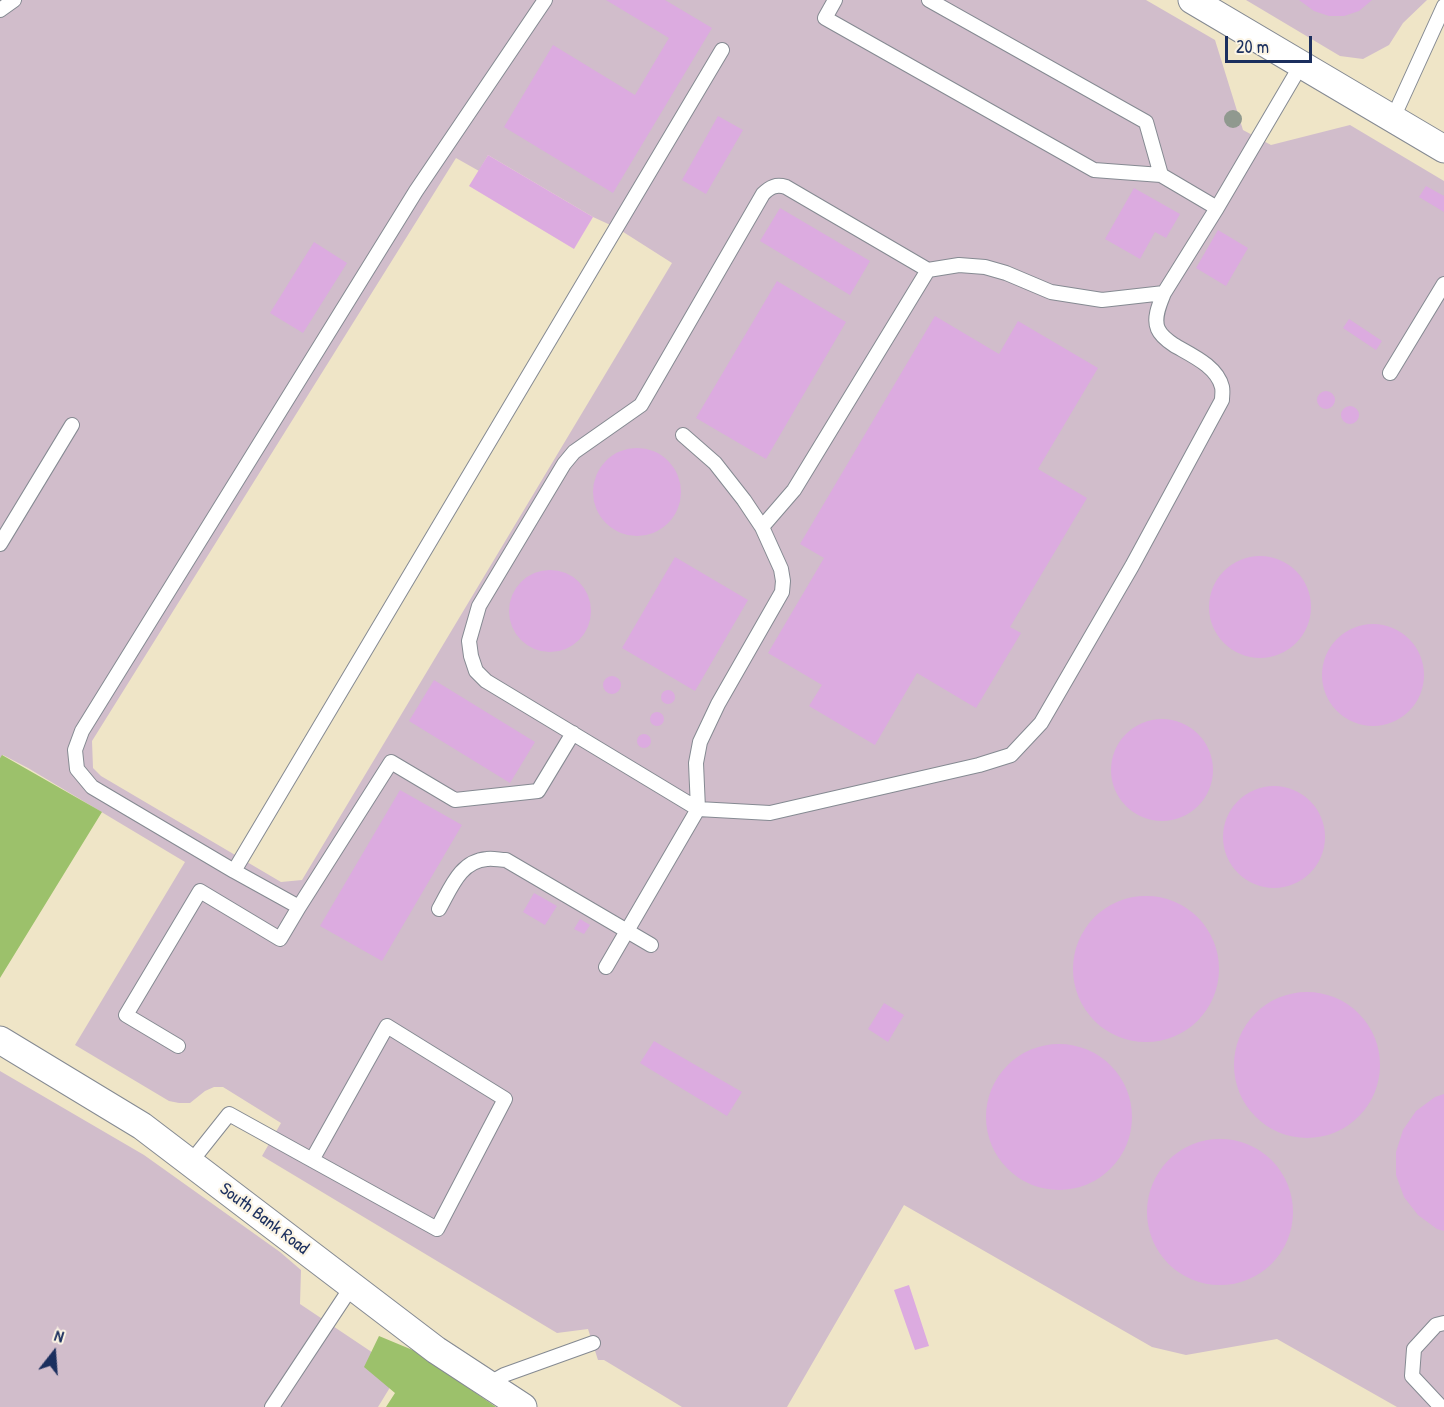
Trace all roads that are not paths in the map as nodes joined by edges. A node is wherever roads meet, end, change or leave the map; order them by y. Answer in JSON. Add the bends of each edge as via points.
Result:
{"nodes":[{"id":1,"x":14,"y":0,"type":"edge"},
{"id":2,"x":545,"y":0,"type":"edge"},
{"id":3,"x":836,"y":0,"type":"edge"},
{"id":4,"x":929,"y":0,"type":"edge"},
{"id":5,"x":1192,"y":0,"type":"edge"},
{"id":6,"x":1444,"y":6,"type":"edge"},
{"id":7,"x":0,"y":10,"type":"edge"},
{"id":8,"x":722,"y":50,"type":"dead end"},
{"id":9,"x":1301,"y":65,"type":"junction"},
{"id":10,"x":1393,"y":118,"type":"junction"},
{"id":11,"x":1444,"y":149,"type":"edge"},
{"id":12,"x":1161,"y":175,"type":"junction"},
{"id":13,"x":1217,"y":208,"type":"junction"},
{"id":14,"x":928,"y":270,"type":"junction"},
{"id":15,"x":1444,"y":284,"type":"edge"},
{"id":16,"x":1164,"y":293,"type":"junction"},
{"id":17,"x":1390,"y":373,"type":"dead end"},
{"id":18,"x":72,"y":425,"type":"dead end"},
{"id":19,"x":683,"y":435,"type":"dead end"},
{"id":20,"x":762,"y":527,"type":"junction"},
{"id":21,"x":0,"y":544,"type":"edge"},
{"id":22,"x":573,"y":733,"type":"junction"},
{"id":23,"x":698,"y":809,"type":"junction"},
{"id":24,"x":234,"y":871,"type":"junction"},
{"id":25,"x":299,"y":907,"type":"junction"},
{"id":26,"x":439,"y":909,"type":"dead end"},
{"id":27,"x":626,"y":931,"type":"junction"},
{"id":28,"x":651,"y":945,"type":"dead end"},
{"id":29,"x":606,"y":967,"type":"dead end"},
{"id":30,"x":0,"y":1040,"type":"edge"},
{"id":31,"x":178,"y":1046,"type":"dead end"},
{"id":32,"x":312,"y":1160,"type":"junction"},
{"id":33,"x":190,"y":1163,"type":"junction"},
{"id":34,"x":352,"y":1286,"type":"junction"},
{"id":35,"x":1444,"y":1323,"type":"edge"},
{"id":36,"x":593,"y":1343,"type":"dead end"},
{"id":37,"x":488,"y":1384,"type":"junction"},
{"id":38,"x":272,"y":1407,"type":"edge"},
{"id":39,"x":523,"y":1407,"type":"edge"},
{"id":40,"x":1441,"y":1407,"type":"edge"}],
"edges":[{"from":1,"to":7,"type":"lane"},
{"from":2,"to":24,"type":"lane","via":[[416,191],[82,731],[75,750],[77,769],[92,787]]},
{"from":3,"to":12,"type":"lane","via":[[825,18],[1094,170]]},
{"from":4,"to":12,"type":"lane","via":[[1146,122]]},
{"from":5,"to":9,"type":"street"},
{"from":6,"to":10,"type":"lane"},
{"from":8,"to":24,"type":"lane"},
{"from":9,"to":10,"type":"street"},
{"from":9,"to":13,"type":"lane"},
{"from":10,"to":11,"type":"street"},
{"from":12,"to":13,"type":"lane"},
{"from":13,"to":16,"type":"lane"},
{"from":14,"to":16,"type":"lane","via":[[959,265],[985,267],[1051,292],[1102,300]]},
{"from":14,"to":20,"type":"lane","via":[[794,490]]},
{"from":14,"to":22,"type":"lane","via":[[786,187],[778,185],[763,194],[641,405],[574,452],[564,464],[479,606],[469,641],[476,671],[486,681]]},
{"from":15,"to":17,"type":"lane"},
{"from":16,"to":23,"type":"lane","via":[[1158,329],[1166,340],[1218,375],[1222,400],[1041,723],[1011,755],[980,765],[770,813]]},
{"from":18,"to":21,"type":"lane"},
{"from":19,"to":20,"type":"lane","via":[[715,463]]},
{"from":20,"to":23,"type":"lane","via":[[781,569],[782,592],[700,742],[696,763]]},
{"from":22,"to":23,"type":"lane"},
{"from":22,"to":25,"type":"lane","via":[[538,791],[455,800],[392,762]]},
{"from":23,"to":27,"type":"lane"},
{"from":24,"to":25,"type":"lane"},
{"from":25,"to":31,"type":"lane","via":[[280,939],[200,891],[126,1015]]},
{"from":26,"to":27,"type":"lane","via":[[462,870],[487,859],[506,860]]},
{"from":27,"to":28,"type":"lane"},
{"from":27,"to":29,"type":"lane"},
{"from":30,"to":33,"type":"street","name":"South Bank Road","via":[[142,1126]]},
{"from":32,"to":32,"type":"lane","via":[[436,1229],[506,1099],[387,1026]]},
{"from":32,"to":33,"type":"lane","via":[[229,1114]]},
{"from":33,"to":34,"type":"street","name":"South Bank Road"},
{"from":34,"to":37,"type":"street","name":"South Bank Road"},
{"from":34,"to":38,"type":"lane"},
{"from":35,"to":40,"type":"lane","via":[[1436,1325],[1414,1349],[1412,1376]]},
{"from":36,"to":37,"type":"lane"},
{"from":37,"to":39,"type":"street","name":"South Bank Road"}]}
